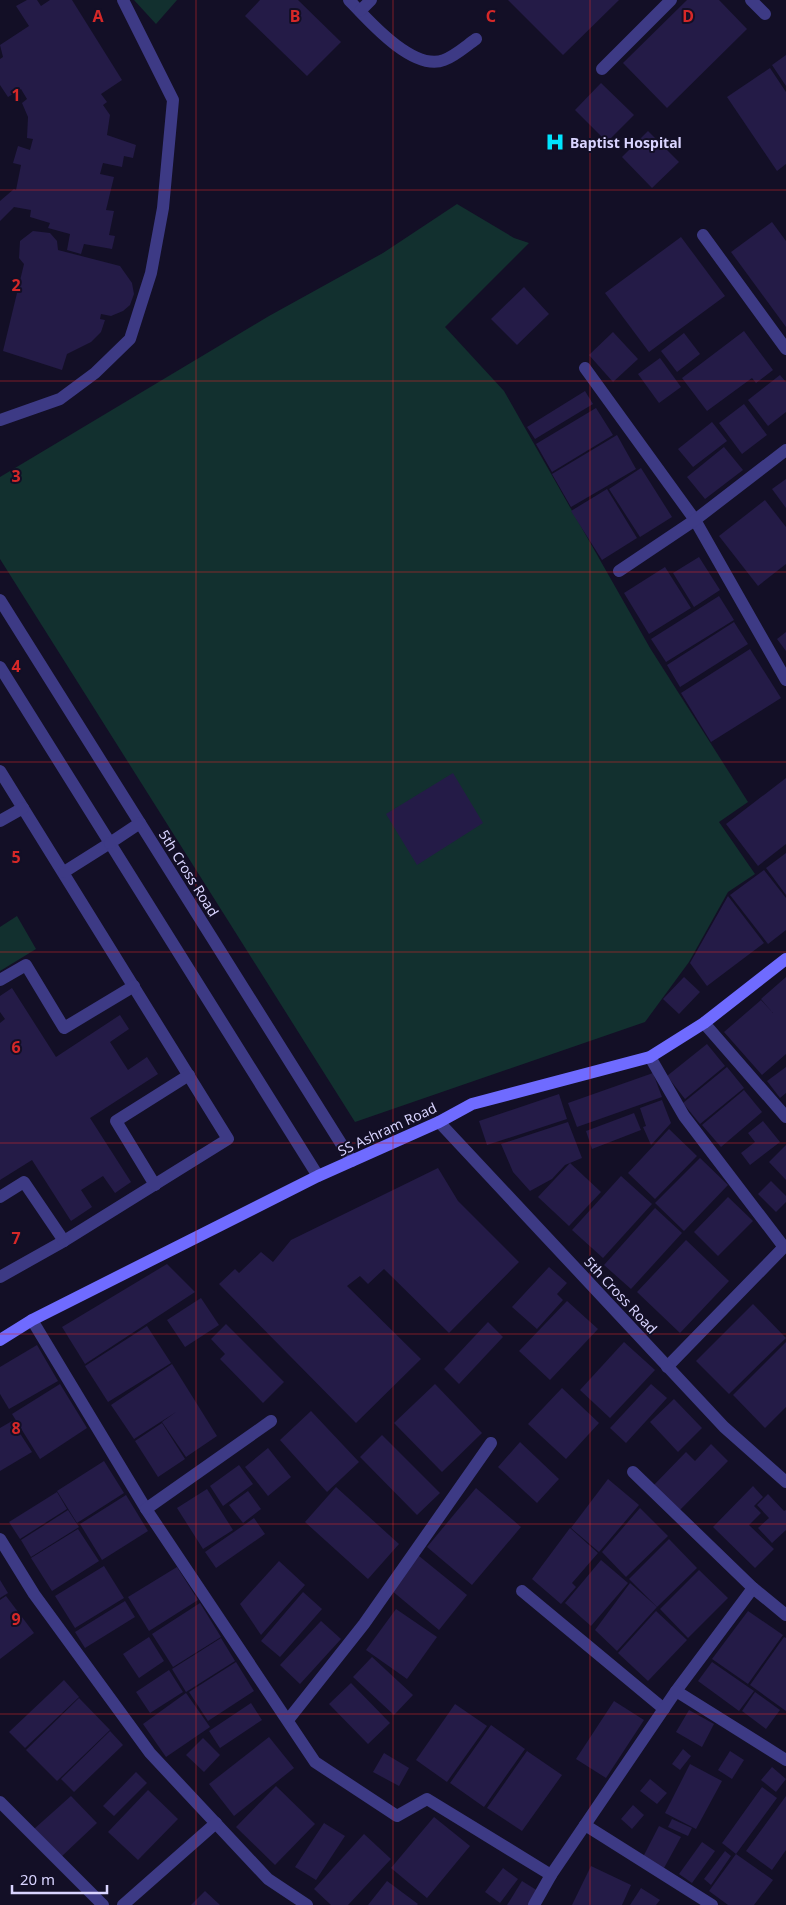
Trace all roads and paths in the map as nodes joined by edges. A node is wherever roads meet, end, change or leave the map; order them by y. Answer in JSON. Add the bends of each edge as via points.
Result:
{"nodes":[{"id":1,"x":123,"y":0,"type":"edge"},
{"id":2,"x":349,"y":0,"type":"edge"},
{"id":3,"x":371,"y":0,"type":"edge"},
{"id":4,"x":671,"y":0,"type":"edge"},
{"id":5,"x":752,"y":0,"type":"edge"},
{"id":6,"x":360,"y":11,"type":"junction"},
{"id":7,"x":765,"y":14,"type":"dead end"},
{"id":8,"x":476,"y":39,"type":"dead end"},
{"id":9,"x":602,"y":69,"type":"dead end"},
{"id":10,"x":703,"y":235,"type":"dead end"},
{"id":11,"x":786,"y":348,"type":"edge"},
{"id":12,"x":585,"y":368,"type":"dead end"},
{"id":13,"x":0,"y":420,"type":"edge"},
{"id":14,"x":786,"y":450,"type":"edge"},
{"id":15,"x":695,"y":520,"type":"junction"},
{"id":16,"x":619,"y":571,"type":"dead end"},
{"id":17,"x":0,"y":600,"type":"edge"},
{"id":18,"x":0,"y":667,"type":"edge"},
{"id":19,"x":786,"y":680,"type":"edge"},
{"id":20,"x":0,"y":771,"type":"edge"},
{"id":21,"x":23,"y":808,"type":"junction"},
{"id":22,"x":0,"y":821,"type":"edge"},
{"id":23,"x":140,"y":823,"type":"junction"},
{"id":24,"x":110,"y":843,"type":"junction"},
{"id":25,"x":64,"y":872,"type":"junction"},
{"id":26,"x":786,"y":958,"type":"edge"},
{"id":27,"x":0,"y":980,"type":"edge"},
{"id":28,"x":134,"y":986,"type":"junction"},
{"id":29,"x":704,"y":1023,"type":"junction"},
{"id":30,"x":650,"y":1057,"type":"junction"},
{"id":31,"x":189,"y":1075,"type":"junction"},
{"id":32,"x":786,"y":1117,"type":"edge"},
{"id":33,"x":439,"y":1122,"type":"junction"},
{"id":34,"x":352,"y":1161,"type":"junction"},
{"id":35,"x":318,"y":1176,"type":"junction"},
{"id":36,"x":155,"y":1185,"type":"junction"},
{"id":37,"x":0,"y":1197,"type":"edge"},
{"id":38,"x":64,"y":1241,"type":"junction"},
{"id":39,"x":0,"y":1277,"type":"edge"},
{"id":40,"x":32,"y":1320,"type":"junction"},
{"id":41,"x":0,"y":1340,"type":"edge"},
{"id":42,"x":667,"y":1366,"type":"junction"},
{"id":43,"x":271,"y":1421,"type":"dead end"},
{"id":44,"x":491,"y":1443,"type":"dead end"},
{"id":45,"x":633,"y":1472,"type":"dead end"},
{"id":46,"x":786,"y":1482,"type":"edge"},
{"id":47,"x":146,"y":1509,"type":"junction"},
{"id":48,"x":0,"y":1539,"type":"edge"},
{"id":49,"x":753,"y":1588,"type":"junction"},
{"id":50,"x":522,"y":1591,"type":"dead end"},
{"id":51,"x":786,"y":1616,"type":"edge"},
{"id":52,"x":676,"y":1691,"type":"junction"},
{"id":53,"x":664,"y":1709,"type":"junction"},
{"id":54,"x":288,"y":1720,"type":"junction"},
{"id":55,"x":786,"y":1760,"type":"edge"},
{"id":56,"x":0,"y":1802,"type":"edge"},
{"id":57,"x":216,"y":1823,"type":"junction"},
{"id":58,"x":584,"y":1825,"type":"junction"},
{"id":59,"x":551,"y":1875,"type":"junction"},
{"id":60,"x":103,"y":1905,"type":"edge"},
{"id":61,"x":123,"y":1905,"type":"edge"},
{"id":62,"x":307,"y":1905,"type":"edge"},
{"id":63,"x":534,"y":1905,"type":"edge"},
{"id":64,"x":712,"y":1905,"type":"edge"}],
"edges":[{"from":1,"to":13,"type":"street","via":[[173,100],[163,208],[151,274],[130,339],[95,374],[60,399]]},
{"from":2,"to":6,"type":"street"},
{"from":3,"to":6,"type":"street"},
{"from":4,"to":9,"type":"street"},
{"from":5,"to":7,"type":"street"},
{"from":6,"to":8,"type":"street","via":[[394,45],[428,61],[443,61]]},
{"from":10,"to":11,"type":"street"},
{"from":12,"to":15,"type":"street"},
{"from":14,"to":15,"type":"street"},
{"from":15,"to":16,"type":"street"},
{"from":15,"to":19,"type":"street"},
{"from":17,"to":23,"type":"street","name":"5th Cross Road"},
{"from":18,"to":24,"type":"street"},
{"from":20,"to":21,"type":"street"},
{"from":21,"to":22,"type":"street"},
{"from":21,"to":25,"type":"street"},
{"from":23,"to":24,"type":"street"},
{"from":23,"to":34,"type":"street","name":"5th Cross Road"},
{"from":24,"to":25,"type":"street"},
{"from":24,"to":35,"type":"street"},
{"from":25,"to":28,"type":"street"},
{"from":26,"to":29,"type":"street","name":"SS Ashram Road"},
{"from":27,"to":28,"type":"street","via":[[26,965],[64,1028]]},
{"from":28,"to":31,"type":"street"},
{"from":29,"to":30,"type":"street","name":"SS Ashram Road"},
{"from":29,"to":32,"type":"street"},
{"from":30,"to":33,"type":"street","name":"SS Ashram Road","via":[[472,1104]]},
{"from":30,"to":42,"type":"street","via":[[684,1116],[784,1247]]},
{"from":31,"to":36,"type":"street","via":[[116,1122]]},
{"from":31,"to":36,"type":"street","via":[[228,1139]]},
{"from":33,"to":34,"type":"street","name":"SS Ashram Road"},
{"from":33,"to":42,"type":"street","name":"5th Cross Road"},
{"from":34,"to":35,"type":"street","name":"SS Ashram Road"},
{"from":35,"to":40,"type":"street","name":"SS Ashram Road"},
{"from":36,"to":38,"type":"street"},
{"from":37,"to":38,"type":"street","via":[[24,1182]]},
{"from":38,"to":39,"type":"street"},
{"from":40,"to":41,"type":"street","name":"SS Ashram Road"},
{"from":40,"to":47,"type":"street"},
{"from":42,"to":46,"type":"street","name":"5th Cross Road","via":[[724,1426]]},
{"from":43,"to":47,"type":"street"},
{"from":44,"to":54,"type":"street","via":[[364,1624]]},
{"from":45,"to":49,"type":"street"},
{"from":47,"to":54,"type":"street"},
{"from":48,"to":57,"type":"street","via":[[34,1594],[150,1753]]},
{"from":49,"to":51,"type":"street"},
{"from":49,"to":52,"type":"street"},
{"from":50,"to":53,"type":"street"},
{"from":52,"to":53,"type":"street"},
{"from":52,"to":55,"type":"street"},
{"from":53,"to":58,"type":"street"},
{"from":54,"to":59,"type":"street","via":[[315,1762],[397,1816],[427,1799]]},
{"from":56,"to":60,"type":"street"},
{"from":57,"to":61,"type":"street"},
{"from":57,"to":62,"type":"street","via":[[268,1879]]},
{"from":58,"to":59,"type":"street"},
{"from":58,"to":64,"type":"street"},
{"from":59,"to":63,"type":"street"}]}
